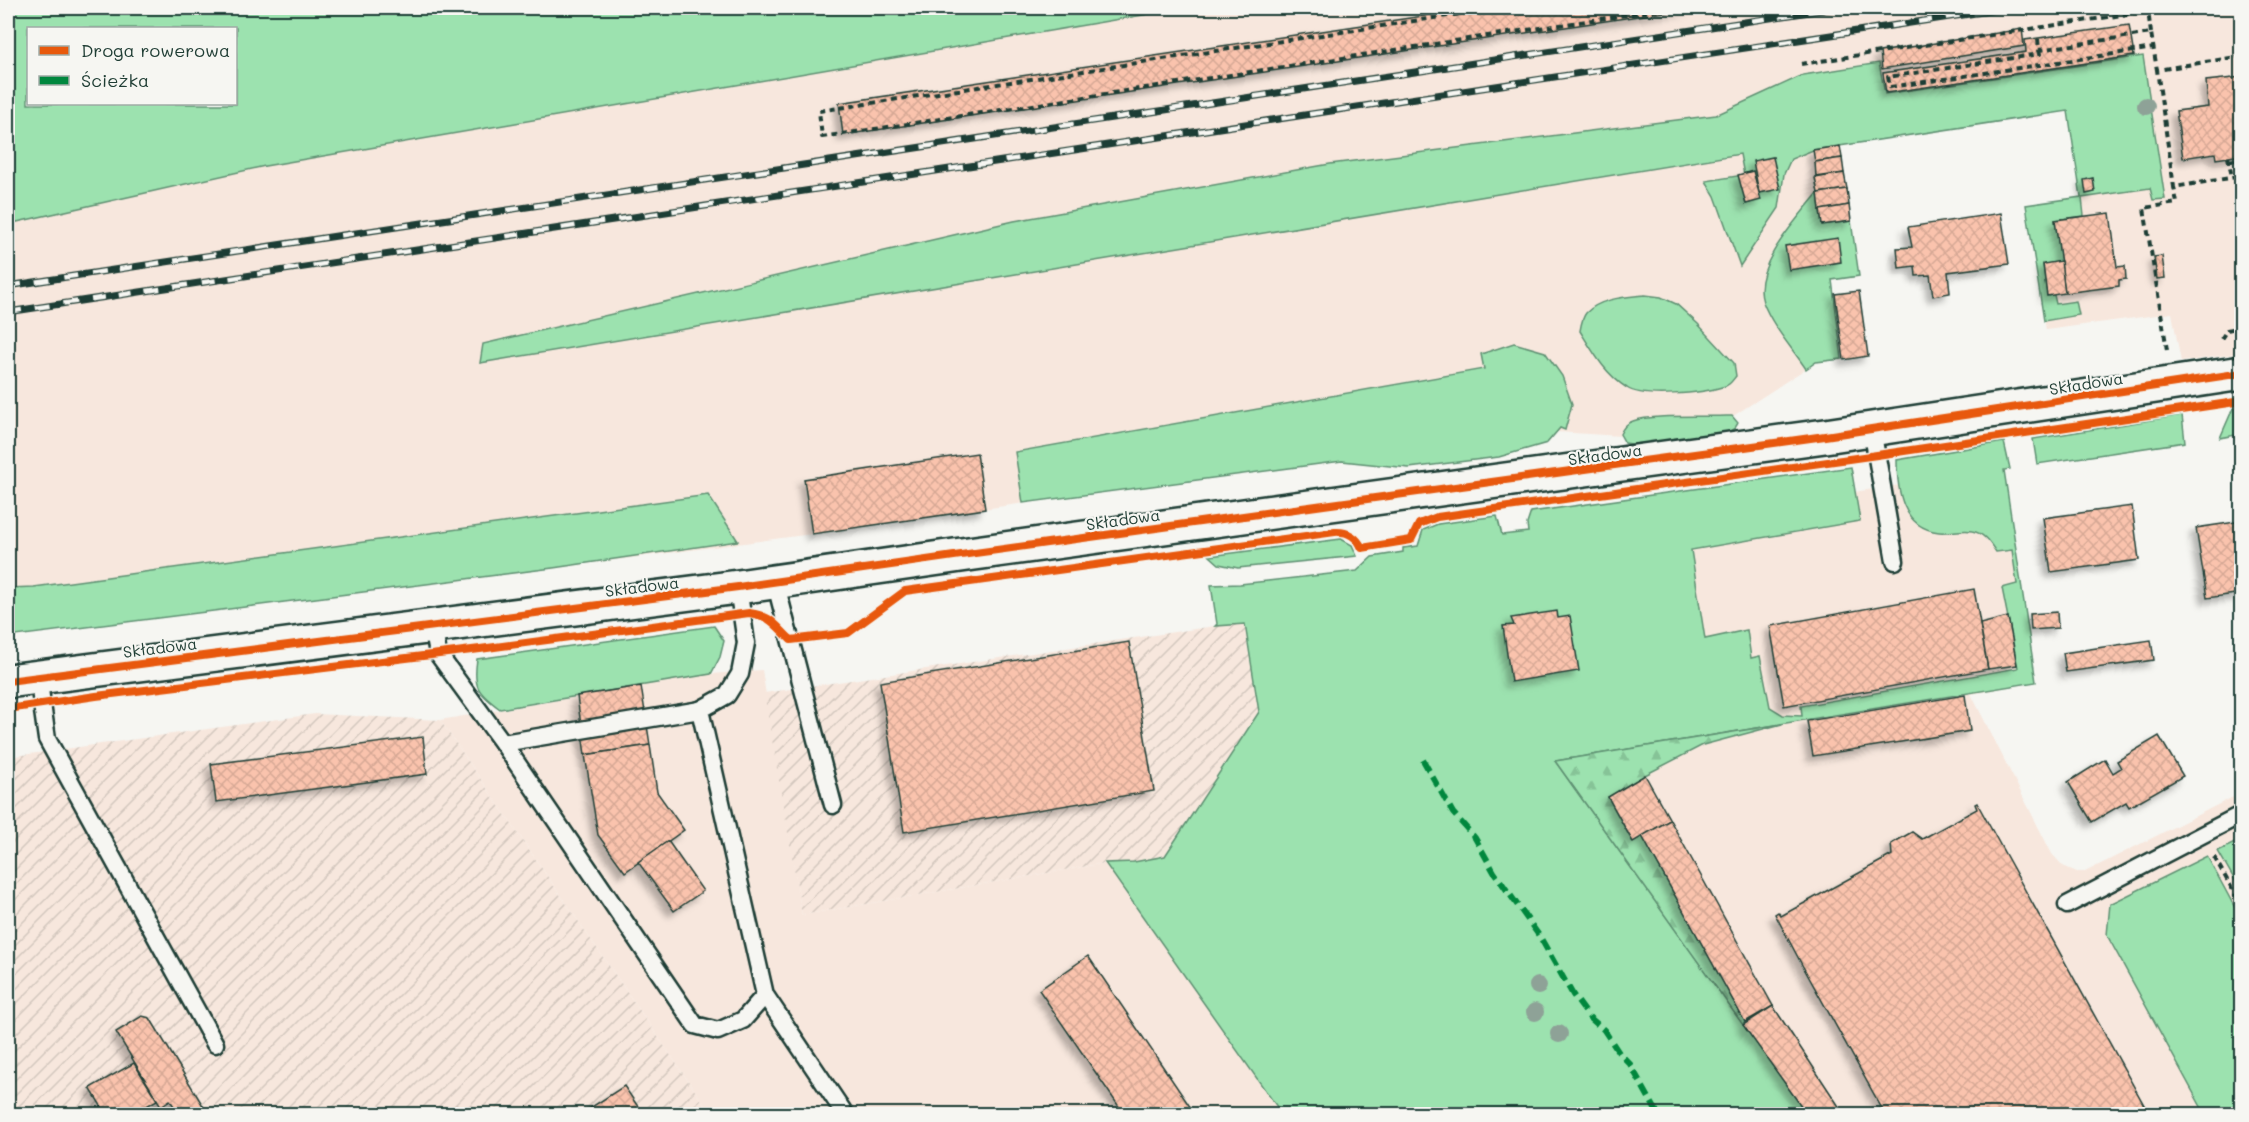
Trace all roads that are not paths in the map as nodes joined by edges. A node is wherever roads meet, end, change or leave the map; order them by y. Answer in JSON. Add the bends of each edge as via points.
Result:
{"nodes":[{"id":1,"x":2241,"y":373,"type":"edge"},
{"id":2,"x":1872,"y":429,"type":"junction"},
{"id":3,"x":1895,"y":561,"type":"dead end"},
{"id":4,"x":775,"y":581,"type":"junction"},
{"id":5,"x":738,"y":587,"type":"junction"},
{"id":6,"x":433,"y":626,"type":"junction"},
{"id":7,"x":23,"y":679,"type":"edge"},
{"id":8,"x":700,"y":710,"type":"junction"},
{"id":9,"x":503,"y":743,"type":"junction"},
{"id":10,"x":833,"y":805,"type":"dead end"},
{"id":11,"x":2241,"y":814,"type":"edge"},
{"id":12,"x":2067,"y":905,"type":"dead end"},
{"id":13,"x":765,"y":994,"type":"junction"},
{"id":14,"x":215,"y":1044,"type":"dead end"},
{"id":15,"x":845,"y":1114,"type":"edge"}],
"edges":[{"from":1,"to":2,"type":"street","name":"Składowa"},
{"from":2,"to":3,"type":"lane"},
{"from":2,"to":4,"type":"street","name":"Składowa"},
{"from":4,"to":5,"type":"street","name":"Składowa"},
{"from":4,"to":10,"type":"lane"},
{"from":5,"to":6,"type":"street","name":"Składowa"},
{"from":5,"to":8,"type":"lane","via":[[747,642],[740,674],[727,695]]},
{"from":6,"to":7,"type":"street","name":"Składowa"},
{"from":6,"to":9,"type":"lane","via":[[438,654]]},
{"from":7,"to":14,"type":"lane","via":[[47,739]]},
{"from":8,"to":9,"type":"lane"},
{"from":8,"to":13,"type":"lane"},
{"from":9,"to":13,"type":"lane","via":[[695,1025],[718,1031],[726,1028],[743,1020]]},
{"from":11,"to":12,"type":"lane"},
{"from":13,"to":15,"type":"lane"}]}
